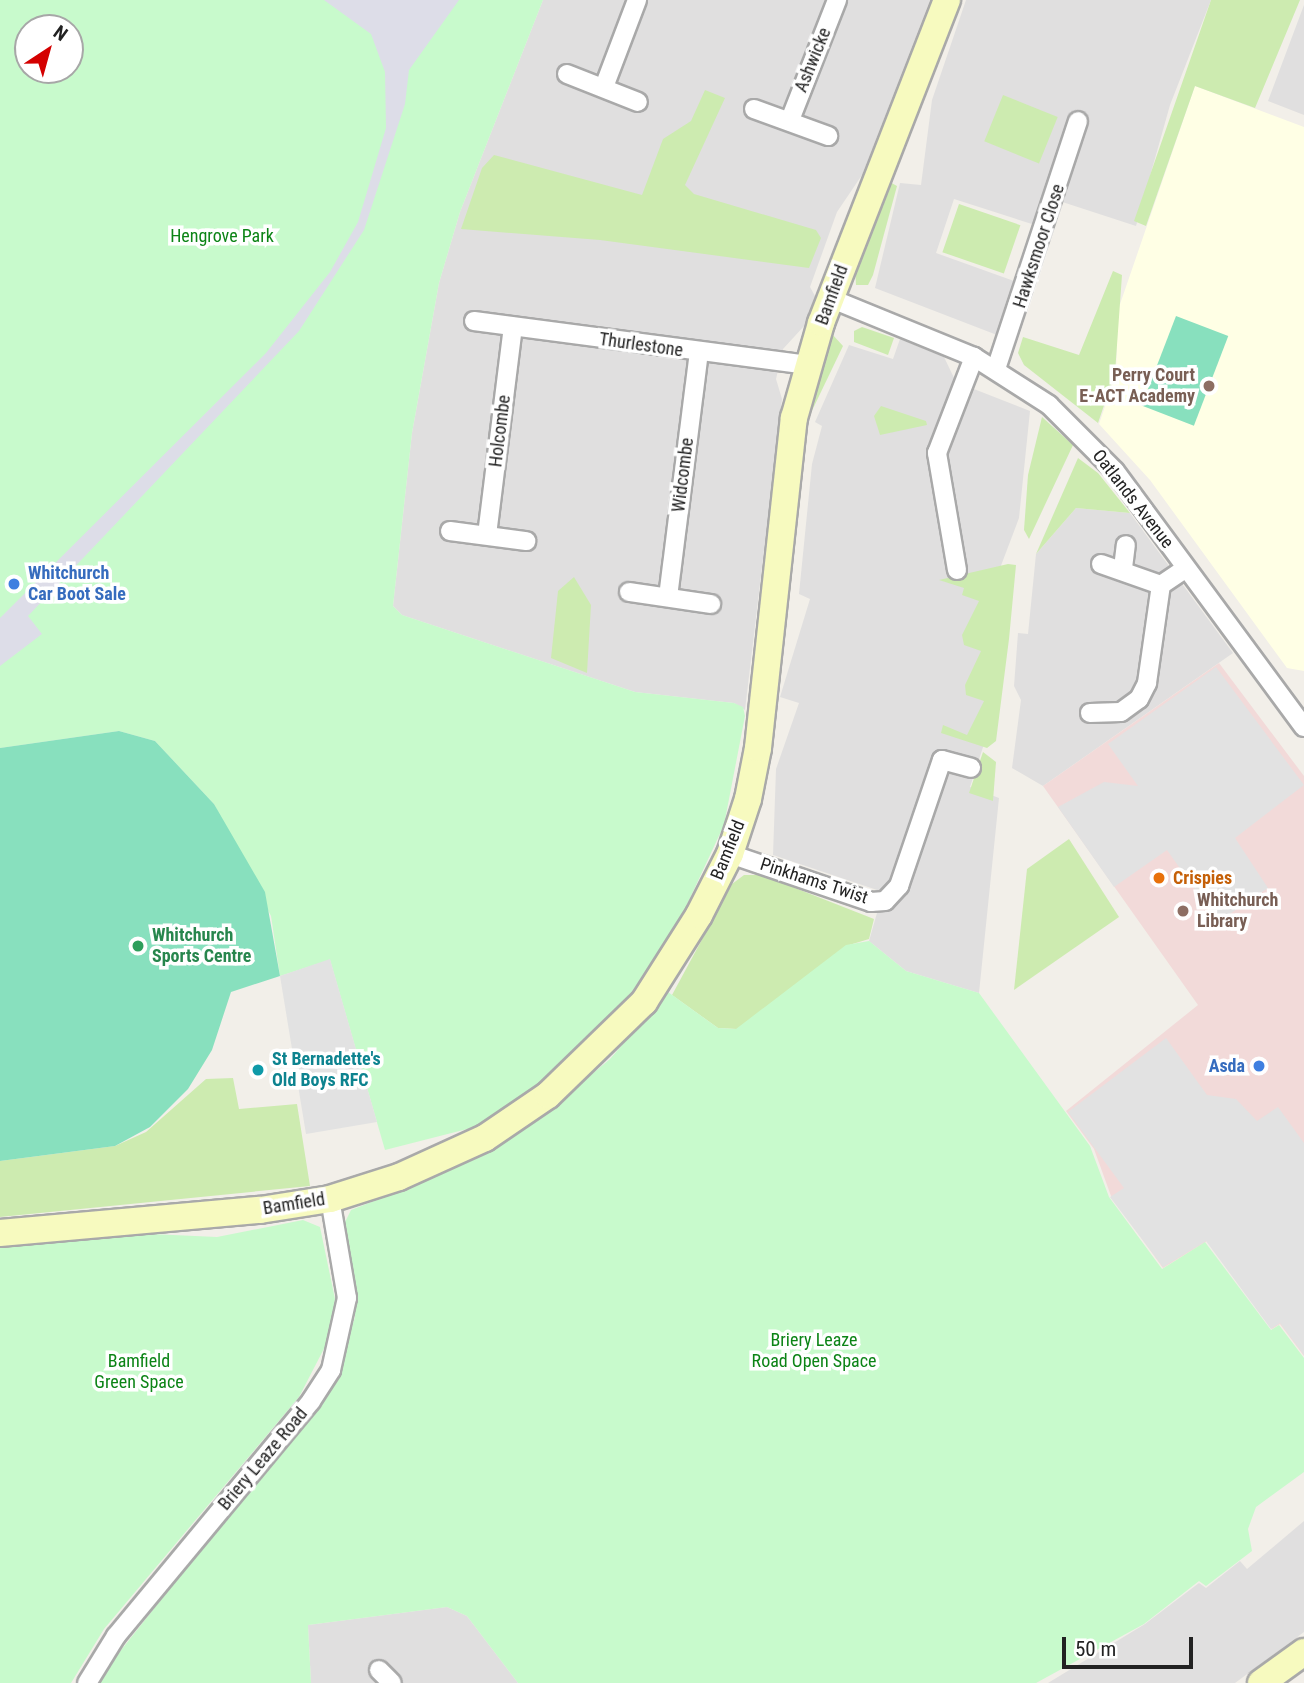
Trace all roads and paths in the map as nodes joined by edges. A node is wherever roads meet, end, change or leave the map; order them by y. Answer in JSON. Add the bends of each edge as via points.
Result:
{"nodes":[{"id":1,"x":637,"y":0,"type":"edge"},
{"id":2,"x":837,"y":0,"type":"edge"},
{"id":3,"x":947,"y":0,"type":"edge"},
{"id":4,"x":567,"y":74,"type":"dead end"},
{"id":5,"x":604,"y":87,"type":"junction"},
{"id":6,"x":638,"y":102,"type":"dead end"},
{"id":7,"x":754,"y":109,"type":"dead end"},
{"id":8,"x":790,"y":120,"type":"junction"},
{"id":9,"x":1078,"y":121,"type":"dead end"},
{"id":10,"x":828,"y":136,"type":"dead end"},
{"id":11,"x":832,"y":299,"type":"junction"},
{"id":12,"x":474,"y":321,"type":"dead end"},
{"id":13,"x":513,"y":327,"type":"junction"},
{"id":14,"x":699,"y":353,"type":"junction"},
{"id":15,"x":974,"y":357,"type":"junction"},
{"id":16,"x":808,"y":365,"type":"junction"},
{"id":17,"x":996,"y":369,"type":"junction"},
{"id":18,"x":450,"y":531,"type":"dead end"},
{"id":19,"x":487,"y":535,"type":"junction"},
{"id":20,"x":526,"y":541,"type":"dead end"},
{"id":21,"x":1126,"y":545,"type":"dead end"},
{"id":22,"x":1101,"y":564,"type":"dead end"},
{"id":23,"x":1186,"y":568,"type":"junction"},
{"id":24,"x":1123,"y":569,"type":"junction"},
{"id":25,"x":957,"y":570,"type":"dead end"},
{"id":26,"x":1161,"y":585,"type":"junction"},
{"id":27,"x":629,"y":592,"type":"dead end"},
{"id":28,"x":668,"y":597,"type":"junction"},
{"id":29,"x":711,"y":604,"type":"dead end"},
{"id":30,"x":1298,"y":708,"type":"edge"},
{"id":31,"x":1090,"y":713,"type":"dead end"},
{"id":32,"x":1304,"y":727,"type":"edge"},
{"id":33,"x":971,"y":768,"type":"dead end"},
{"id":34,"x":730,"y":854,"type":"junction"},
{"id":35,"x":330,"y":1199,"type":"junction"},
{"id":36,"x":0,"y":1233,"type":"edge"},
{"id":37,"x":1302,"y":1656,"type":"edge"},
{"id":38,"x":379,"y":1670,"type":"dead end"},
{"id":39,"x":87,"y":1683,"type":"edge"},
{"id":40,"x":392,"y":1683,"type":"edge"},
{"id":41,"x":1261,"y":1683,"type":"edge"}],
"edges":[{"from":1,"to":5,"type":"street"},
{"from":2,"to":8,"type":"street","name":"Ashwicke"},
{"from":3,"to":11,"type":"street","name":"Bamfield"},
{"from":4,"to":5,"type":"street"},
{"from":5,"to":6,"type":"street"},
{"from":7,"to":8,"type":"street"},
{"from":8,"to":10,"type":"street"},
{"from":9,"to":17,"type":"street","name":"Hawksmoor Close"},
{"from":11,"to":15,"type":"street","name":"Oatlands Avenue"},
{"from":11,"to":16,"type":"street","name":"Bamfield"},
{"from":12,"to":13,"type":"street","name":"Thurlestone"},
{"from":13,"to":14,"type":"street","name":"Thurlestone"},
{"from":13,"to":19,"type":"street","name":"Holcombe"},
{"from":14,"to":16,"type":"street","name":"Thurlestone"},
{"from":14,"to":28,"type":"street","name":"Widcombe"},
{"from":15,"to":17,"type":"street","name":"Oatlands Avenue"},
{"from":15,"to":25,"type":"street","via":[[937,453]]},
{"from":16,"to":34,"type":"street","name":"Bamfield","via":[[784,480],[758,748]]},
{"from":17,"to":23,"type":"street","name":"Oatlands Avenue","via":[[1049,405],[1088,442]]},
{"from":18,"to":19,"type":"street"},
{"from":19,"to":20,"type":"street"},
{"from":21,"to":24,"type":"street"},
{"from":22,"to":24,"type":"street"},
{"from":23,"to":26,"type":"street"},
{"from":23,"to":30,"type":"street","name":"Oatlands Avenue"},
{"from":24,"to":26,"type":"street"},
{"from":26,"to":31,"type":"street","via":[[1147,683],[1139,699],[1122,712]]},
{"from":27,"to":28,"type":"street"},
{"from":28,"to":29,"type":"street"},
{"from":30,"to":32,"type":"street","name":"Oatlands Avenue"},
{"from":33,"to":34,"type":"street","name":"Pinkhams Twist","via":[[942,760],[900,886],[885,901],[871,902]]},
{"from":34,"to":35,"type":"street","name":"Bamfield","via":[[670,965],[581,1067],[485,1138],[399,1178]]},
{"from":35,"to":36,"type":"street","name":"Bamfield"},
{"from":35,"to":39,"type":"street","name":"Briery Leaze Road","via":[[347,1298],[331,1370],[311,1401],[117,1636]]},
{"from":37,"to":41,"type":"street"},
{"from":38,"to":40,"type":"street"}]}
